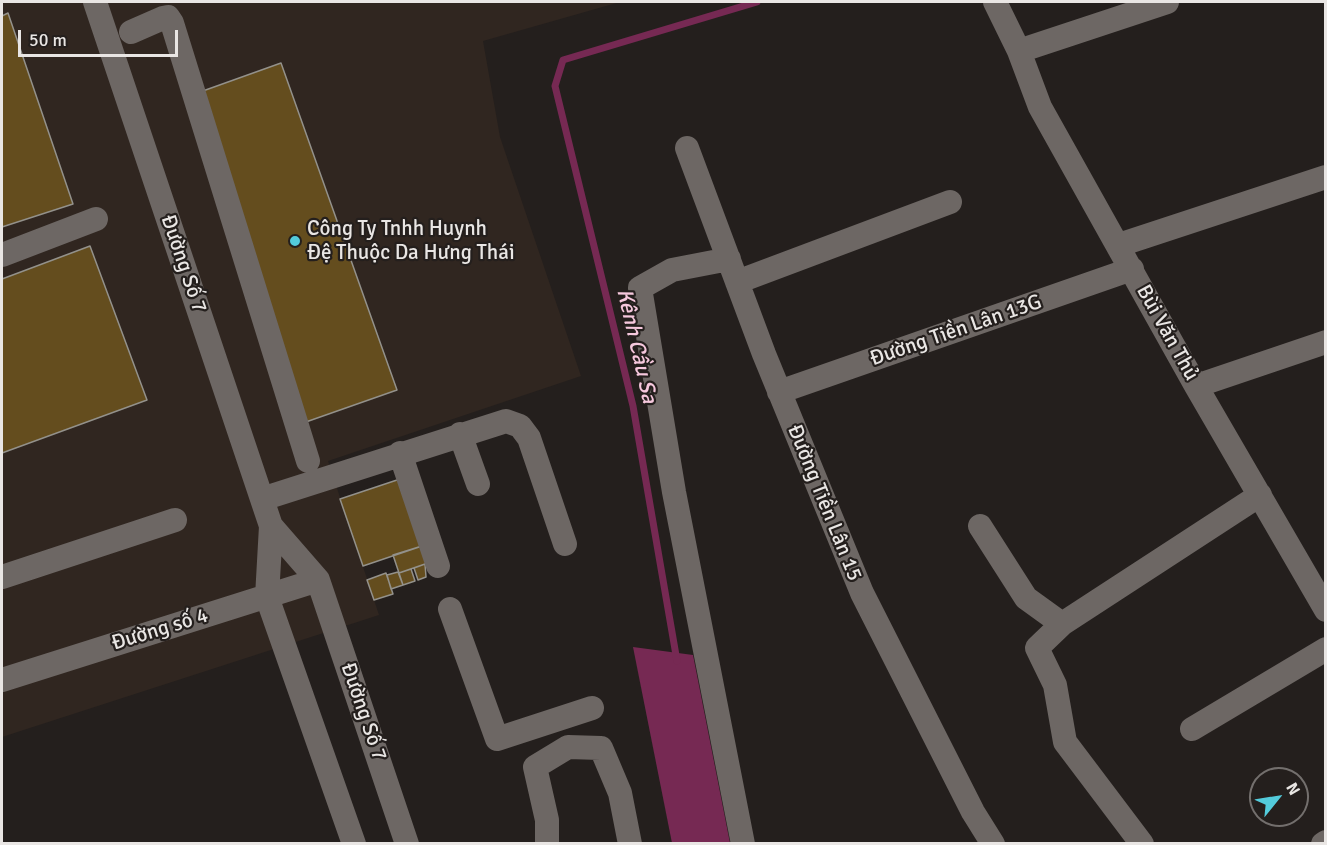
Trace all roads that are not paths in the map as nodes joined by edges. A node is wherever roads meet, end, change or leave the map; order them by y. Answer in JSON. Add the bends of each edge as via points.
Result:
{"nodes":[{"id":1,"x":95,"y":2,"type":"edge"},
{"id":2,"x":995,"y":2,"type":"edge"},
{"id":3,"x":1167,"y":2,"type":"edge"},
{"id":4,"x":131,"y":32,"type":"dead end"},
{"id":5,"x":1019,"y":51,"type":"junction"},
{"id":6,"x":687,"y":148,"type":"dead end"},
{"id":7,"x":1326,"y":177,"type":"edge"},
{"id":8,"x":950,"y":202,"type":"dead end"},
{"id":9,"x":96,"y":219,"type":"dead end"},
{"id":10,"x":1119,"y":245,"type":"junction"},
{"id":11,"x":2,"y":255,"type":"edge"},
{"id":12,"x":729,"y":260,"type":"junction"},
{"id":13,"x":1132,"y":269,"type":"junction"},
{"id":14,"x":737,"y":282,"type":"junction"},
{"id":15,"x":1326,"y":342,"type":"edge"},
{"id":16,"x":1196,"y":386,"type":"junction"},
{"id":17,"x":779,"y":392,"type":"junction"},
{"id":18,"x":460,"y":434,"type":"junction"},
{"id":19,"x":400,"y":453,"type":"junction"},
{"id":20,"x":308,"y":461,"type":"dead end"},
{"id":21,"x":478,"y":484,"type":"dead end"},
{"id":22,"x":1260,"y":495,"type":"junction"},
{"id":23,"x":262,"y":499,"type":"junction"},
{"id":24,"x":174,"y":520,"type":"dead end"},
{"id":25,"x":271,"y":526,"type":"junction"},
{"id":26,"x":980,"y":526,"type":"dead end"},
{"id":27,"x":565,"y":544,"type":"dead end"},
{"id":28,"x":438,"y":567,"type":"dead end"},
{"id":29,"x":2,"y":577,"type":"edge"},
{"id":30,"x":318,"y":580,"type":"junction"},
{"id":31,"x":267,"y":597,"type":"junction"},
{"id":32,"x":450,"y":609,"type":"dead end"},
{"id":33,"x":1326,"y":610,"type":"edge"},
{"id":34,"x":1062,"y":624,"type":"junction"},
{"id":35,"x":1326,"y":649,"type":"edge"},
{"id":36,"x":2,"y":676,"type":"edge"},
{"id":37,"x":592,"y":708,"type":"dead end"},
{"id":38,"x":1192,"y":729,"type":"dead end"},
{"id":39,"x":354,"y":843,"type":"edge"},
{"id":40,"x":407,"y":843,"type":"edge"},
{"id":41,"x":547,"y":843,"type":"edge"},
{"id":42,"x":630,"y":843,"type":"edge"},
{"id":43,"x":743,"y":843,"type":"edge"},
{"id":44,"x":993,"y":843,"type":"edge"},
{"id":45,"x":1142,"y":843,"type":"edge"}],
"edges":[{"from":1,"to":23,"type":"street","name":"Đường Số 7"},
{"from":2,"to":5,"type":"street","name":"Bùi Văn Thủ"},
{"from":3,"to":5,"type":"street"},
{"from":4,"to":20,"type":"street","via":[[163,18],[172,23]]},
{"from":5,"to":10,"type":"street","name":"Bùi Văn Thủ","via":[[1040,107]]},
{"from":6,"to":12,"type":"street","name":"Đường Tiền Lân 15"},
{"from":7,"to":10,"type":"street"},
{"from":8,"to":14,"type":"street"},
{"from":9,"to":11,"type":"street"},
{"from":10,"to":13,"type":"street","name":"Bùi Văn Thủ"},
{"from":12,"to":14,"type":"street","name":"Đường Tiền Lân 15"},
{"from":12,"to":43,"type":"street","via":[[672,270],[640,288],[674,492]]},
{"from":13,"to":16,"type":"street","name":"Bùi Văn Thủ"},
{"from":13,"to":17,"type":"street","name":"Đường Tiền Lân 13G"},
{"from":14,"to":17,"type":"street","name":"Đường Tiền Lân 15"},
{"from":15,"to":16,"type":"street"},
{"from":16,"to":22,"type":"street","name":"Bùi Văn Thủ"},
{"from":17,"to":44,"type":"street","name":"Đường Tiền Lân 15","via":[[862,593],[973,813]]},
{"from":18,"to":19,"type":"street"},
{"from":18,"to":21,"type":"street"},
{"from":18,"to":27,"type":"street","via":[[506,421],[525,430]]},
{"from":19,"to":23,"type":"street"},
{"from":19,"to":28,"type":"street"},
{"from":22,"to":33,"type":"street","name":"Bùi Văn Thủ"},
{"from":22,"to":34,"type":"street"},
{"from":23,"to":25,"type":"street","name":"Đường Số 7"},
{"from":24,"to":29,"type":"street"},
{"from":25,"to":30,"type":"street","name":"Đường Số 7"},
{"from":25,"to":31,"type":"street","name":"Đường Số 7"},
{"from":26,"to":34,"type":"street","via":[[1026,598]]},
{"from":30,"to":31,"type":"street","name":"Đường số 4"},
{"from":30,"to":40,"type":"street","name":"Đường Số 7"},
{"from":31,"to":36,"type":"street","name":"Đường số 4"},
{"from":31,"to":39,"type":"street","name":"Đường Số 7"},
{"from":32,"to":37,"type":"street","via":[[497,739]]},
{"from":34,"to":45,"type":"street","via":[[1037,648],[1055,685],[1065,742]]},
{"from":35,"to":38,"type":"street"},
{"from":41,"to":42,"type":"street","via":[[547,820],[536,767],[567,747],[601,748],[620,793]]}]}
